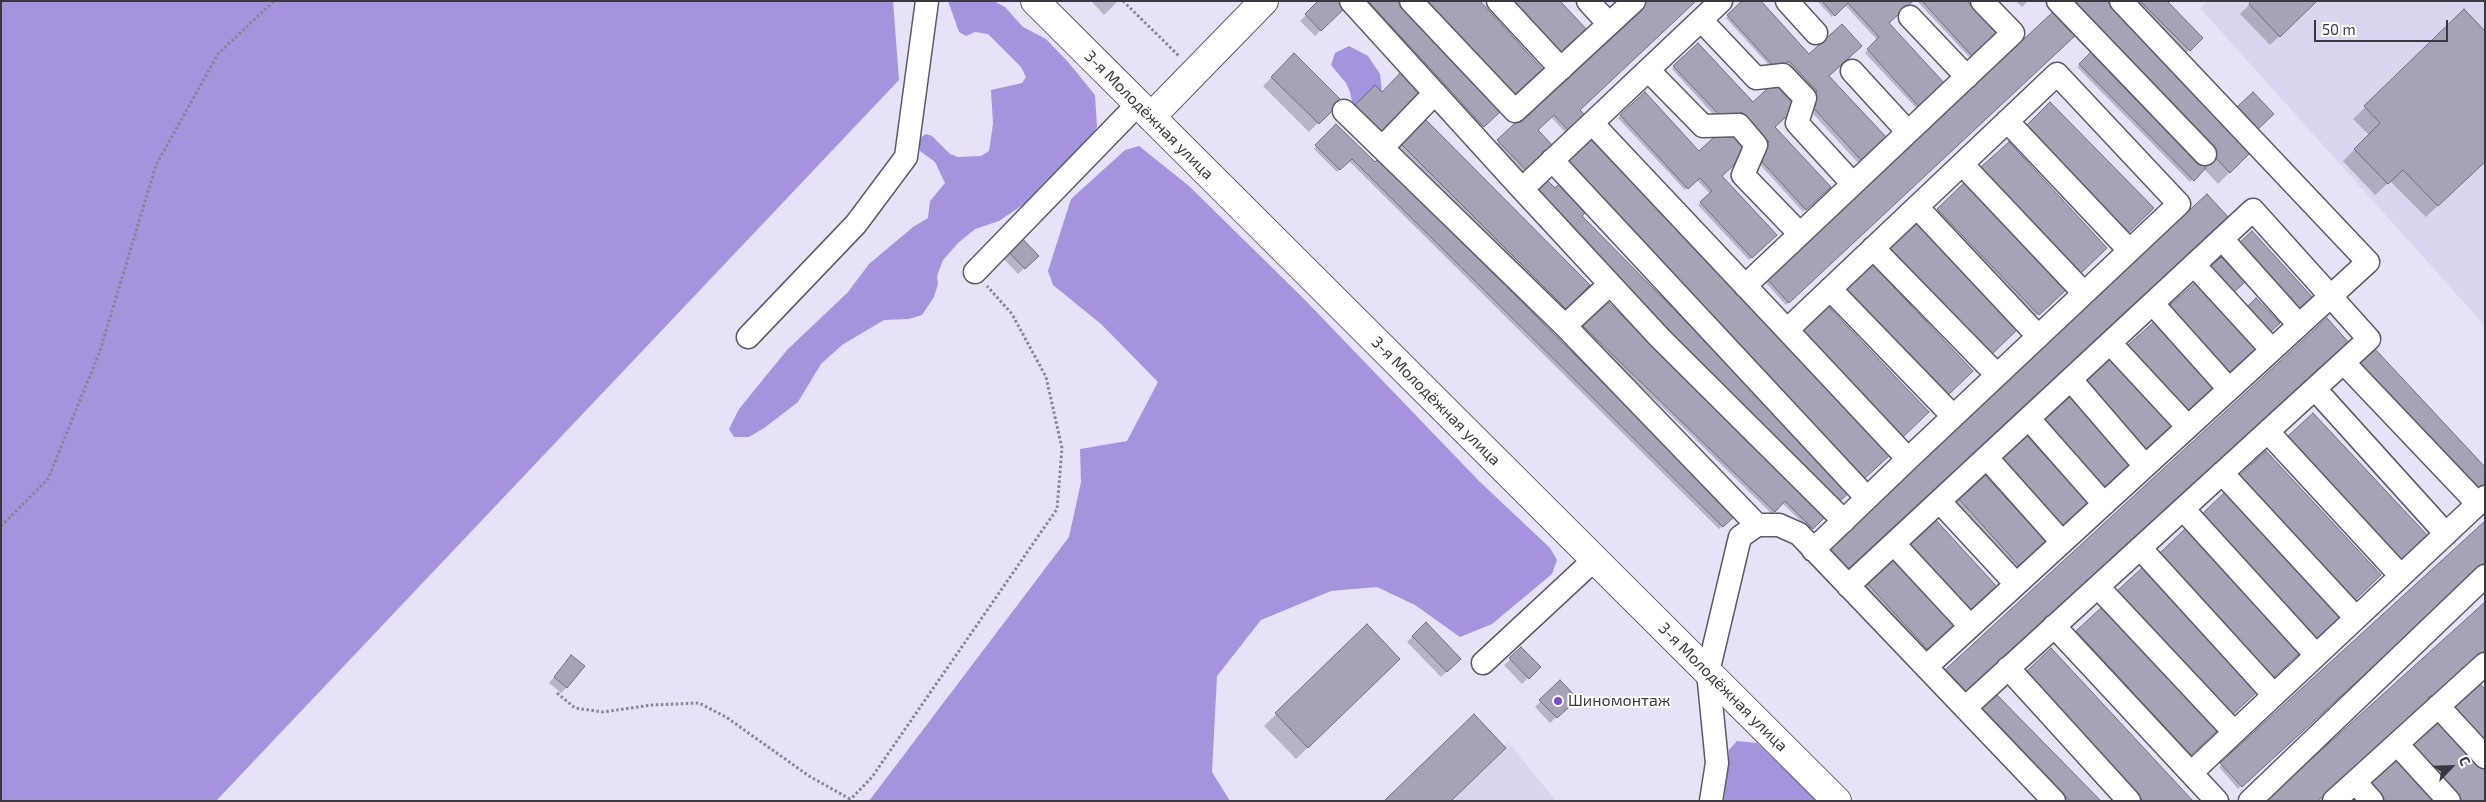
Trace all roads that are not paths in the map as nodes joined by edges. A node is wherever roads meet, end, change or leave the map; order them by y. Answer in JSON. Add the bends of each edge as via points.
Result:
{"nodes":[{"id":1,"x":927,"y":1,"type":"edge"},
{"id":2,"x":1036,"y":1,"type":"edge"},
{"id":3,"x":1351,"y":1,"type":"edge"},
{"id":4,"x":1412,"y":1,"type":"edge"},
{"id":5,"x":1498,"y":1,"type":"edge"},
{"id":6,"x":1588,"y":1,"type":"edge"},
{"id":7,"x":1634,"y":1,"type":"edge"},
{"id":8,"x":1721,"y":1,"type":"edge"},
{"id":9,"x":1786,"y":1,"type":"edge"},
{"id":10,"x":1982,"y":1,"type":"edge"},
{"id":11,"x":2058,"y":1,"type":"edge"},
{"id":12,"x":2121,"y":1,"type":"edge"},
{"id":13,"x":1262,"y":2,"type":"edge"},
{"id":14,"x":1910,"y":17,"type":"dead end"},
{"id":15,"x":1701,"y":20,"type":"junction"},
{"id":16,"x":1609,"y":24,"type":"junction"},
{"id":17,"x":1816,"y":33,"type":"dead end"},
{"id":18,"x":1561,"y":69,"type":"junction"},
{"id":19,"x":1648,"y":70,"type":"junction"},
{"id":20,"x":1852,"y":71,"type":"dead end"},
{"id":21,"x":1967,"y":76,"type":"junction"},
{"id":22,"x":1435,"y":93,"type":"junction"},
{"id":23,"x":1145,"y":110,"type":"junction"},
{"id":24,"x":1344,"y":111,"type":"dead end"},
{"id":25,"x":2007,"y":121,"type":"junction"},
{"id":26,"x":1592,"y":123,"type":"junction"},
{"id":27,"x":1908,"y":132,"type":"junction"},
{"id":28,"x":1382,"y":148,"type":"junction"},
{"id":29,"x":2205,"y":154,"type":"dead end"},
{"id":30,"x":1552,"y":160,"type":"junction"},
{"id":31,"x":1962,"y":164,"type":"junction"},
{"id":32,"x":1853,"y":184,"type":"junction"},
{"id":33,"x":1522,"y":189,"type":"junction"},
{"id":34,"x":1917,"y":207,"type":"junction"},
{"id":35,"x":1800,"y":234,"type":"junction"},
{"id":36,"x":2222,"y":239,"type":"junction"},
{"id":37,"x":1874,"y":248,"type":"junction"},
{"id":38,"x":2129,"y":250,"type":"junction"},
{"id":39,"x":2194,"y":265,"type":"junction"},
{"id":40,"x":976,"y":272,"type":"road end"},
{"id":41,"x":1610,"y":284,"type":"junction"},
{"id":42,"x":1745,"y":286,"type":"junction"},
{"id":43,"x":1830,"y":289,"type":"junction"},
{"id":44,"x":2084,"y":293,"type":"junction"},
{"id":45,"x":2331,"y":296,"type":"junction"},
{"id":46,"x":2153,"y":304,"type":"junction"},
{"id":47,"x":2299,"y":325,"type":"junction"},
{"id":48,"x":1565,"y":326,"type":"junction"},
{"id":49,"x":1786,"y":330,"type":"junction"},
{"id":50,"x":2038,"y":336,"type":"junction"},
{"id":51,"x":748,"y":337,"type":"dead end"},
{"id":52,"x":2110,"y":343,"type":"junction"},
{"id":53,"x":2272,"y":350,"type":"junction"},
{"id":54,"x":2344,"y":363,"type":"junction"},
{"id":55,"x":1998,"y":375,"type":"junction"},
{"id":56,"x":2071,"y":380,"type":"junction"},
{"id":57,"x":2229,"y":389,"type":"junction"},
{"id":58,"x":2315,"y":389,"type":"junction"},
{"id":59,"x":1953,"y":416,"type":"junction"},
{"id":60,"x":2029,"y":419,"type":"junction"},
{"id":61,"x":2188,"y":427,"type":"junction"},
{"id":62,"x":2268,"y":432,"type":"junction"},
{"id":63,"x":1987,"y":458,"type":"junction"},
{"id":64,"x":1908,"y":459,"type":"junction"},
{"id":65,"x":2145,"y":466,"type":"junction"},
{"id":66,"x":2222,"y":473,"type":"junction"},
{"id":67,"x":1867,"y":498,"type":"junction"},
{"id":68,"x":2481,"y":501,"type":"edge"},
{"id":69,"x":1940,"y":502,"type":"junction"},
{"id":70,"x":2104,"y":504,"type":"junction"},
{"id":71,"x":2184,"y":509,"type":"junction"},
{"id":72,"x":1844,"y":521,"type":"junction"},
{"id":73,"x":1757,"y":525,"type":"junction"},
{"id":74,"x":2446,"y":534,"type":"junction"},
{"id":75,"x":2062,"y":542,"type":"junction"},
{"id":76,"x":1894,"y":544,"type":"junction"},
{"id":77,"x":2140,"y":548,"type":"junction"},
{"id":78,"x":1813,"y":550,"type":"junction"},
{"id":79,"x":1595,"y":559,"type":"junction"},
{"id":80,"x":2400,"y":576,"type":"junction"},
{"id":81,"x":2485,"y":576,"type":"edge"},
{"id":82,"x":2016,"y":584,"type":"junction"},
{"id":83,"x":1848,"y":586,"type":"junction"},
{"id":84,"x":2098,"y":587,"type":"junction"},
{"id":85,"x":2356,"y":618,"type":"junction"},
{"id":86,"x":1970,"y":626,"type":"junction"},
{"id":87,"x":2054,"y":626,"type":"junction"},
{"id":88,"x":2316,"y":655,"type":"junction"},
{"id":89,"x":1483,"y":663,"type":"dead end"},
{"id":90,"x":1926,"y":667,"type":"junction"},
{"id":91,"x":2008,"y":668,"type":"junction"},
{"id":92,"x":2483,"y":670,"type":"edge"},
{"id":93,"x":1708,"y":672,"type":"junction"},
{"id":94,"x":2274,"y":695,"type":"junction"},
{"id":95,"x":2438,"y":706,"type":"junction"},
{"id":96,"x":1965,"y":708,"type":"junction"},
{"id":97,"x":2234,"y":732,"type":"junction"},
{"id":98,"x":2397,"y":744,"type":"junction"},
{"id":99,"x":2485,"y":757,"type":"edge"},
{"id":100,"x":2190,"y":773,"type":"junction"},
{"id":101,"x":2355,"y":782,"type":"junction"},
{"id":102,"x":1711,"y":801,"type":"edge"},
{"id":103,"x":1836,"y":801,"type":"edge"},
{"id":104,"x":2054,"y":801,"type":"edge"},
{"id":105,"x":2129,"y":801,"type":"edge"},
{"id":106,"x":2217,"y":801,"type":"edge"},
{"id":107,"x":2250,"y":801,"type":"edge"},
{"id":108,"x":2334,"y":801,"type":"edge"},
{"id":109,"x":2372,"y":801,"type":"edge"},
{"id":110,"x":2448,"y":801,"type":"edge"}],
"edges":[{"from":1,"to":51,"type":"street","via":[[906,157],[856,224]]},
{"from":2,"to":23,"type":"main road","name":"3-я Молодёжная улица"},
{"from":3,"to":22,"type":"street"},
{"from":4,"to":18,"type":"street","via":[[1515,111]]},
{"from":5,"to":18,"type":"street"},
{"from":6,"to":16,"type":"street"},
{"from":7,"to":16,"type":"street"},
{"from":8,"to":15,"type":"street"},
{"from":9,"to":17,"type":"street"},
{"from":10,"to":21,"type":"street","via":[[2013,33]]},
{"from":11,"to":29,"type":"street"},
{"from":12,"to":45,"type":"street","via":[[2368,262]]},
{"from":13,"to":23,"type":"main road","via":[[1195,72]]},
{"from":14,"to":21,"type":"street"},
{"from":15,"to":19,"type":"street"},
{"from":15,"to":32,"type":"street","via":[[1756,78],[1783,75],[1804,98],[1797,123]]},
{"from":16,"to":18,"type":"street"},
{"from":19,"to":26,"type":"street"},
{"from":19,"to":35,"type":"street","via":[[1703,126],[1739,125],[1756,145],[1743,175]]},
{"from":20,"to":27,"type":"street"},
{"from":21,"to":27,"type":"street"},
{"from":22,"to":28,"type":"street"},
{"from":22,"to":33,"type":"street"},
{"from":23,"to":40,"type":"street"},
{"from":23,"to":79,"type":"main road","name":"3-я Молодёжная улица"},
{"from":24,"to":28,"type":"street"},
{"from":25,"to":31,"type":"street"},
{"from":25,"to":38,"type":"street"},
{"from":25,"to":38,"type":"street","via":[[2057,74],[2179,204]]},
{"from":26,"to":30,"type":"street"},
{"from":26,"to":42,"type":"street"},
{"from":27,"to":32,"type":"street"},
{"from":28,"to":48,"type":"street"},
{"from":30,"to":33,"type":"street"},
{"from":30,"to":67,"type":"street"},
{"from":31,"to":34,"type":"street"},
{"from":31,"to":44,"type":"street"},
{"from":32,"to":35,"type":"street"},
{"from":33,"to":41,"type":"street"},
{"from":34,"to":37,"type":"street"},
{"from":34,"to":50,"type":"street"},
{"from":35,"to":42,"type":"street"},
{"from":36,"to":39,"type":"street"},
{"from":36,"to":45,"type":"street","via":[[2253,210]]},
{"from":36,"to":47,"type":"street"},
{"from":37,"to":43,"type":"street"},
{"from":37,"to":55,"type":"street"},
{"from":38,"to":44,"type":"street"},
{"from":39,"to":46,"type":"street"},
{"from":39,"to":53,"type":"street"},
{"from":41,"to":48,"type":"street"},
{"from":41,"to":72,"type":"street"},
{"from":42,"to":49,"type":"street"},
{"from":43,"to":49,"type":"street"},
{"from":43,"to":59,"type":"street"},
{"from":44,"to":50,"type":"street"},
{"from":45,"to":47,"type":"street"},
{"from":45,"to":54,"type":"street","via":[[2370,339]]},
{"from":46,"to":52,"type":"street"},
{"from":46,"to":57,"type":"street"},
{"from":47,"to":53,"type":"street"},
{"from":48,"to":73,"type":"street"},
{"from":49,"to":64,"type":"street"},
{"from":50,"to":55,"type":"street"},
{"from":52,"to":56,"type":"street"},
{"from":52,"to":61,"type":"street"},
{"from":53,"to":57,"type":"street"},
{"from":54,"to":58,"type":"street"},
{"from":54,"to":68,"type":"street"},
{"from":55,"to":59,"type":"street"},
{"from":56,"to":60,"type":"street"},
{"from":56,"to":65,"type":"street"},
{"from":57,"to":61,"type":"street"},
{"from":58,"to":62,"type":"street"},
{"from":58,"to":74,"type":"street"},
{"from":59,"to":64,"type":"street"},
{"from":60,"to":63,"type":"street"},
{"from":60,"to":70,"type":"street"},
{"from":61,"to":65,"type":"street"},
{"from":62,"to":66,"type":"street"},
{"from":62,"to":80,"type":"street"},
{"from":63,"to":69,"type":"street"},
{"from":63,"to":75,"type":"street"},
{"from":64,"to":67,"type":"street"},
{"from":65,"to":70,"type":"street"},
{"from":66,"to":71,"type":"street"},
{"from":66,"to":85,"type":"street"},
{"from":67,"to":72,"type":"street"},
{"from":68,"to":74,"type":"street"},
{"from":69,"to":76,"type":"street"},
{"from":69,"to":82,"type":"street"},
{"from":70,"to":75,"type":"street"},
{"from":71,"to":77,"type":"street"},
{"from":71,"to":88,"type":"street"},
{"from":72,"to":78,"type":"street"},
{"from":73,"to":78,"type":"street","via":[[1779,525],[1799,534]]},
{"from":73,"to":93,"type":"street","via":[[1740,537]]},
{"from":74,"to":80,"type":"street"},
{"from":75,"to":82,"type":"street"},
{"from":76,"to":83,"type":"street"},
{"from":76,"to":86,"type":"street"},
{"from":77,"to":84,"type":"street"},
{"from":77,"to":94,"type":"street"},
{"from":78,"to":83,"type":"street"},
{"from":79,"to":89,"type":"street"},
{"from":79,"to":93,"type":"main road","name":"3-я Молодёжная улица"},
{"from":80,"to":85,"type":"street"},
{"from":81,"to":107,"type":"street"},
{"from":82,"to":86,"type":"street"},
{"from":83,"to":90,"type":"street"},
{"from":84,"to":87,"type":"street"},
{"from":84,"to":97,"type":"street"},
{"from":85,"to":88,"type":"street"},
{"from":86,"to":90,"type":"street"},
{"from":87,"to":91,"type":"street"},
{"from":87,"to":100,"type":"street"},
{"from":88,"to":94,"type":"street"},
{"from":90,"to":96,"type":"street"},
{"from":91,"to":96,"type":"street"},
{"from":91,"to":105,"type":"street"},
{"from":92,"to":95,"type":"street"},
{"from":93,"to":102,"type":"street","via":[[1717,763]]},
{"from":93,"to":103,"type":"main road","name":"3-я Молодёжная улица"},
{"from":94,"to":97,"type":"street"},
{"from":95,"to":98,"type":"street"},
{"from":95,"to":99,"type":"street"},
{"from":96,"to":104,"type":"street"},
{"from":97,"to":100,"type":"street"},
{"from":98,"to":101,"type":"street"},
{"from":98,"to":110,"type":"street"},
{"from":100,"to":106,"type":"street"},
{"from":101,"to":108,"type":"street"},
{"from":101,"to":109,"type":"street"}]}
